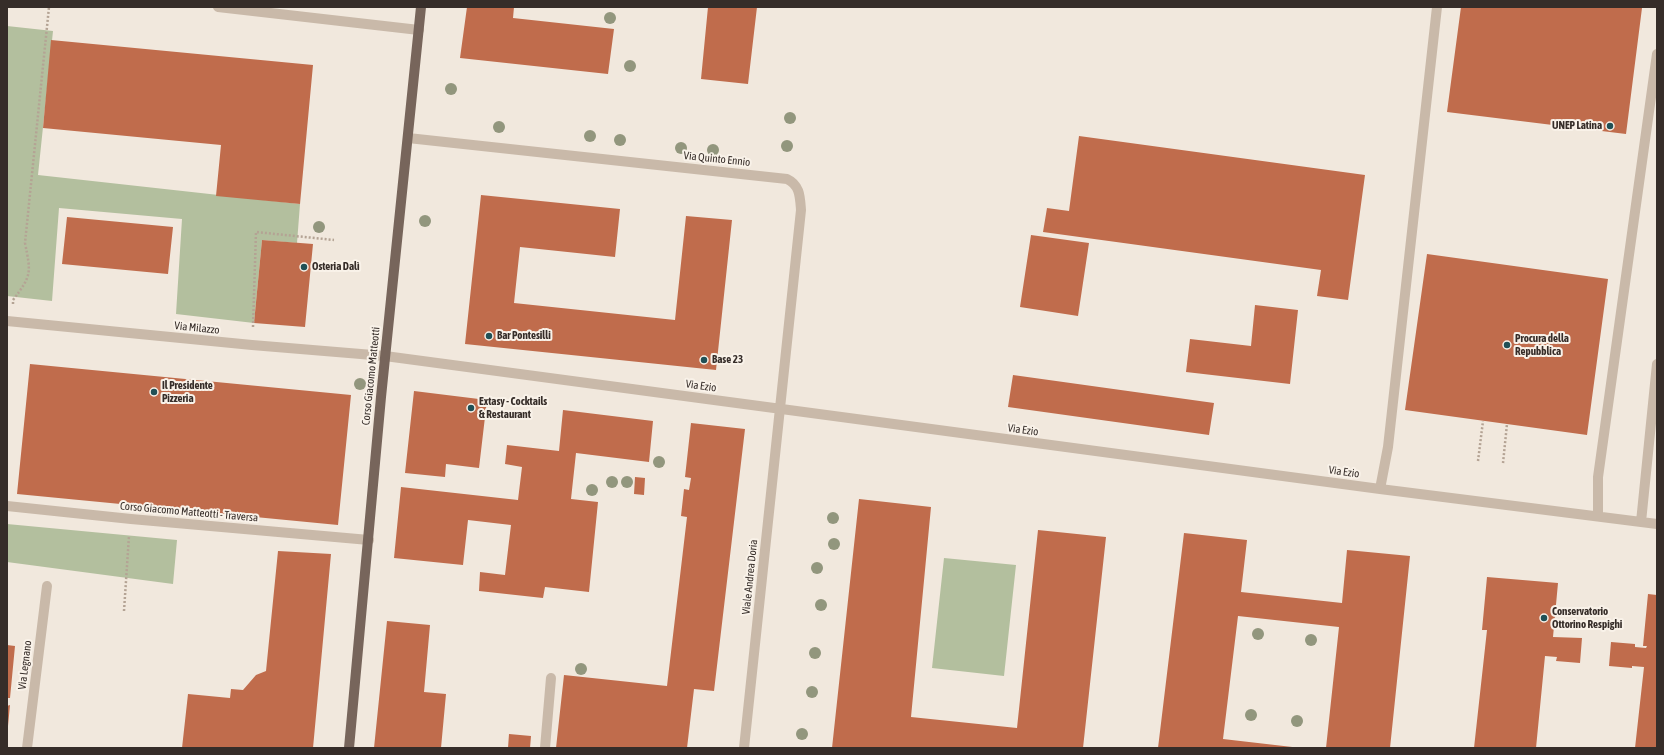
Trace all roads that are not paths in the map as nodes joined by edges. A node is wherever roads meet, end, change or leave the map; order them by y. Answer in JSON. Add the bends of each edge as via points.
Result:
{"nodes":[{"id":1,"x":218,"y":7,"type":"edge"},
{"id":2,"x":421,"y":7,"type":"edge"},
{"id":3,"x":1437,"y":7,"type":"edge"},
{"id":4,"x":419,"y":30,"type":"junction"},
{"id":5,"x":1657,"y":54,"type":"edge"},
{"id":6,"x":408,"y":138,"type":"junction"},
{"id":7,"x":9,"y":321,"type":"edge"},
{"id":8,"x":385,"y":356,"type":"junction"},
{"id":9,"x":1657,"y":364,"type":"edge"},
{"id":10,"x":781,"y":409,"type":"junction"},
{"id":11,"x":1380,"y":489,"type":"junction"},
{"id":12,"x":7,"y":506,"type":"edge"},
{"id":13,"x":1598,"y":516,"type":"junction"},
{"id":14,"x":1641,"y":522,"type":"junction"},
{"id":15,"x":1657,"y":524,"type":"edge"},
{"id":16,"x":369,"y":540,"type":"junction"},
{"id":17,"x":47,"y":586,"type":"dead end"},
{"id":18,"x":551,"y":678,"type":"dead end"},
{"id":19,"x":27,"y":748,"type":"edge"},
{"id":20,"x":349,"y":748,"type":"edge"},
{"id":21,"x":545,"y":748,"type":"edge"},
{"id":22,"x":744,"y":748,"type":"edge"}],
"edges":[{"from":1,"to":4,"type":"street"},
{"from":2,"to":4,"type":"main road","name":"Corso Giacomo Matteotti"},
{"from":3,"to":11,"type":"street","via":[[1388,447]]},
{"from":4,"to":6,"type":"main road","name":"Corso Giacomo Matteotti"},
{"from":5,"to":13,"type":"street","via":[[1598,477]]},
{"from":6,"to":8,"type":"main road","name":"Corso Giacomo Matteotti"},
{"from":6,"to":10,"type":"street","name":"Via Quinto Ennio","via":[[787,178],[794,182],[798,189],[801,210]]},
{"from":7,"to":8,"type":"street","name":"Via Milazzo"},
{"from":8,"to":10,"type":"street","name":"Via Ezio"},
{"from":8,"to":16,"type":"main road","name":"Corso Giacomo Matteotti"},
{"from":9,"to":14,"type":"street"},
{"from":10,"to":11,"type":"street","name":"Via Ezio"},
{"from":10,"to":22,"type":"street","name":"Viale Andrea Doria"},
{"from":11,"to":13,"type":"street","name":"Via Ezio"},
{"from":12,"to":16,"type":"street","name":"Corso Giacomo Matteotti - Traversa"},
{"from":13,"to":14,"type":"street","name":"Via Ezio"},
{"from":14,"to":15,"type":"street","name":"Via Ezio"},
{"from":16,"to":20,"type":"main road","name":"Corso Giacomo Matteotti"},
{"from":17,"to":19,"type":"street","name":"Via Legnano"},
{"from":18,"to":21,"type":"street"}]}
